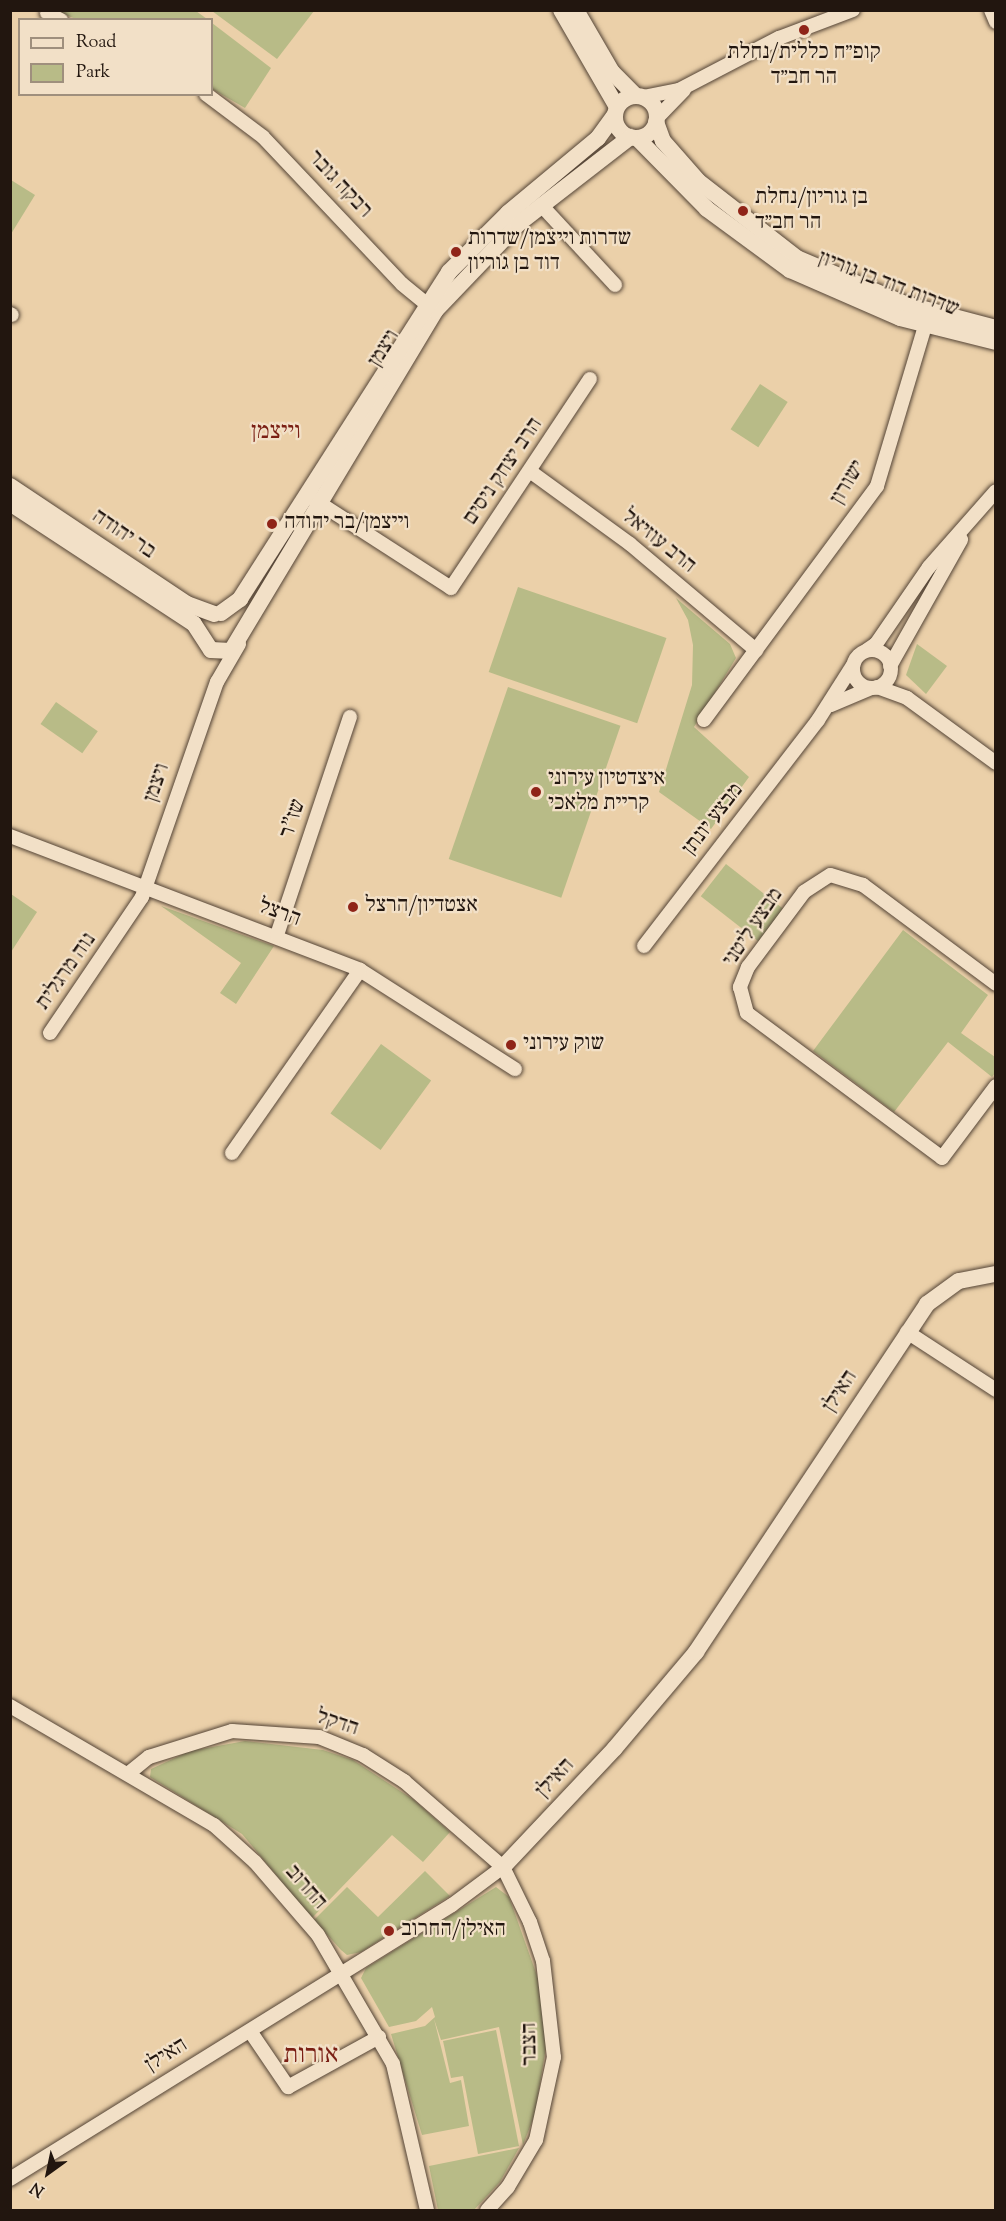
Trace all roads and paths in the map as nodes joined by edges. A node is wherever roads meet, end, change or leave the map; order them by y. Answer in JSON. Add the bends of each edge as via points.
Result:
{"nodes":[{"id":1,"x":561,"y":10,"type":"edge"},
{"id":2,"x":576,"y":10,"type":"edge"},
{"id":3,"x":853,"y":10,"type":"edge"},
{"id":4,"x":992,"y":10,"type":"edge"},
{"id":5,"x":47,"y":13,"type":"dead end"},
{"id":6,"x":57,"y":18,"type":"edge"},
{"id":7,"x":996,"y":22,"type":"edge"},
{"id":8,"x":694,"y":81,"type":"junction"},
{"id":9,"x":209,"y":96,"type":"edge"},
{"id":10,"x":639,"y":96,"type":"junction"},
{"id":11,"x":616,"y":111,"type":"junction"},
{"id":12,"x":656,"y":120,"type":"junction"},
{"id":13,"x":634,"y":137,"type":"junction"},
{"id":14,"x":541,"y":205,"type":"junction"},
{"id":15,"x":615,"y":285,"type":"dead end"},
{"id":16,"x":430,"y":307,"type":"junction"},
{"id":17,"x":928,"y":319,"type":"junction"},
{"id":18,"x":996,"y":328,"type":"edge"},
{"id":19,"x":996,"y":342,"type":"edge"},
{"id":20,"x":590,"y":379,"type":"dead end"},
{"id":21,"x":531,"y":472,"type":"junction"},
{"id":22,"x":10,"y":486,"type":"edge"},
{"id":23,"x":996,"y":492,"type":"edge"},
{"id":24,"x":311,"y":497,"type":"junction"},
{"id":25,"x":10,"y":503,"type":"edge"},
{"id":26,"x":218,"y":614,"type":"junction"},
{"id":27,"x":240,"y":641,"type":"junction"},
{"id":28,"x":206,"y":644,"type":"junction"},
{"id":29,"x":867,"y":650,"type":"junction"},
{"id":30,"x":756,"y":651,"type":"junction"},
{"id":31,"x":853,"y":665,"type":"junction"},
{"id":32,"x":891,"y":668,"type":"junction"},
{"id":33,"x":874,"y":687,"type":"junction"},
{"id":34,"x":213,"y":693,"type":"junction"},
{"id":35,"x":926,"y":711,"type":"junction"},
{"id":36,"x":350,"y":717,"type":"dead end"},
{"id":37,"x":704,"y":720,"type":"dead end"},
{"id":38,"x":818,"y":720,"type":"junction"},
{"id":39,"x":996,"y":763,"type":"edge"},
{"id":40,"x":10,"y":836,"type":"edge"},
{"id":41,"x":146,"y":888,"type":"junction"},
{"id":42,"x":118,"y":935,"type":"joint"},
{"id":43,"x":277,"y":936,"type":"junction"},
{"id":44,"x":644,"y":946,"type":"dead end"},
{"id":45,"x":360,"y":970,"type":"junction"},
{"id":46,"x":996,"y":984,"type":"edge"},
{"id":47,"x":50,"y":1033,"type":"dead end"},
{"id":48,"x":515,"y":1069,"type":"dead end"},
{"id":49,"x":996,"y":1086,"type":"edge"},
{"id":50,"x":232,"y":1153,"type":"dead end"},
{"id":51,"x":996,"y":1274,"type":"edge"},
{"id":52,"x":907,"y":1332,"type":"junction"},
{"id":53,"x":996,"y":1390,"type":"edge"},
{"id":54,"x":10,"y":1706,"type":"edge"},
{"id":55,"x":129,"y":1773,"type":"junction"},
{"id":56,"x":503,"y":1867,"type":"junction"},
{"id":57,"x":344,"y":1972,"type":"junction"},
{"id":58,"x":250,"y":2031,"type":"junction"},
{"id":59,"x":379,"y":2037,"type":"junction"},
{"id":60,"x":10,"y":2179,"type":"edge"},
{"id":61,"x":427,"y":2211,"type":"edge"},
{"id":62,"x":487,"y":2211,"type":"edge"}],
"edges":[{"from":1,"to":11,"type":"street"},
{"from":2,"to":10,"type":"street","via":[[612,72]]},
{"from":3,"to":8,"type":"street","via":[[779,38]]},
{"from":4,"to":7,"type":"street"},
{"from":5,"to":6,"type":"street"},
{"from":8,"to":10,"type":"street","via":[[664,96]]},
{"from":8,"to":12,"type":"street"},
{"from":9,"to":16,"type":"street","name":"רבקה גובר","via":[[263,136]]},
{"from":10,"to":11,"type":"street"},
{"from":10,"to":12,"type":"street","via":[[653,105]]},
{"from":11,"to":13,"type":"street","via":[[620,131]]},
{"from":11,"to":16,"type":"street","name":"ויצמן","via":[[598,138],[483,236]]},
{"from":12,"to":13,"type":"street","via":[[647,134]]},
{"from":12,"to":17,"type":"street","name":"שדרות דוד בן גוריון","via":[[663,141],[682,165],[774,242],[827,273]]},
{"from":13,"to":14,"type":"street","name":"ויצמן"},
{"from":13,"to":17,"type":"street","name":"שדרות דוד בן גוריון","via":[[707,209],[773,260],[855,302]]},
{"from":14,"to":15,"type":"street"},
{"from":14,"to":16,"type":"street","name":"ויצמן"},
{"from":16,"to":24,"type":"street","name":"ויצמן"},
{"from":17,"to":18,"type":"street","name":"שדרות דוד בן גוריון"},
{"from":17,"to":19,"type":"street","name":"שדרות דוד בן גוריון"},
{"from":17,"to":30,"type":"street","name":"ישורון","via":[[877,486]]},
{"from":20,"to":21,"type":"street","name":"הרב יצחק ניסים"},
{"from":21,"to":24,"type":"street","name":"הרב יצחק ניסים","via":[[451,588]]},
{"from":21,"to":30,"type":"street","name":"הרב עוזיאל","via":[[630,544]]},
{"from":22,"to":26,"type":"street","name":"בר יהודה","via":[[187,604]]},
{"from":23,"to":29,"type":"street","via":[[929,567],[876,644]]},
{"from":23,"to":32,"type":"street","via":[[943,570]]},
{"from":24,"to":26,"type":"street","name":"ויצמן","via":[[240,599]]},
{"from":24,"to":27,"type":"street","name":"ויצמן"},
{"from":25,"to":28,"type":"street","name":"בר יהודה","via":[[194,624]]},
{"from":26,"to":27,"type":"street","via":[[240,624]]},
{"from":26,"to":28,"type":"street","via":[[204,624]]},
{"from":27,"to":28,"type":"street","via":[[224,653]]},
{"from":27,"to":34,"type":"street","name":"ויצמן"},
{"from":28,"to":34,"type":"street","name":"ויצמן"},
{"from":29,"to":31,"type":"street"},
{"from":29,"to":32,"type":"street","via":[[884,654]]},
{"from":30,"to":37,"type":"street","name":"ישורון"},
{"from":31,"to":33,"type":"street","via":[[857,680]]},
{"from":31,"to":38,"type":"street","name":"מבצע יונתן"},
{"from":32,"to":33,"type":"street"},
{"from":32,"to":35,"type":"street"},
{"from":33,"to":35,"type":"street"},
{"from":33,"to":38,"type":"street","name":"מבצע יונתן","via":[[844,697]]},
{"from":34,"to":41,"type":"street","name":"ויצמן"},
{"from":35,"to":39,"type":"street"},
{"from":36,"to":43,"type":"street","name":"שז\"ר"},
{"from":38,"to":44,"type":"street","name":"מבצע יונתן"},
{"from":40,"to":41,"type":"street","name":"הרצל"},
{"from":41,"to":42,"type":"street","name":"ויצמן"},
{"from":41,"to":43,"type":"street","name":"הרצל"},
{"from":42,"to":47,"type":"street","name":"נוה מרגלית"},
{"from":43,"to":45,"type":"street","name":"הרצל"},
{"from":45,"to":48,"type":"street","name":"הרצל"},
{"from":45,"to":50,"type":"street"},
{"from":46,"to":49,"type":"street","name":"מבצע ליטני","via":[[863,885],[830,875],[804,892],[747,967],[740,987],[747,1013],[942,1158]]},
{"from":51,"to":52,"type":"street","name":"האילן","via":[[947,1287],[927,1304]]},
{"from":52,"to":53,"type":"street"},
{"from":52,"to":56,"type":"street","name":"האילן","via":[[696,1652],[621,1741]]},
{"from":54,"to":55,"type":"street","name":"החרוב"},
{"from":55,"to":56,"type":"street","name":"הדקל","via":[[149,1757],[232,1731],[319,1737],[363,1755],[404,1781]]},
{"from":55,"to":57,"type":"street","name":"החרוב","via":[[214,1825],[242,1849],[318,1935]]},
{"from":56,"to":57,"type":"street","name":"האילן"},
{"from":56,"to":62,"type":"street","name":"הצבר","via":[[527,1914],[543,1961],[554,2057],[536,2140],[508,2187]]},
{"from":57,"to":58,"type":"street","name":"האילן"},
{"from":57,"to":59,"type":"street","name":"החרוב"},
{"from":58,"to":59,"type":"street","via":[[288,2087]]},
{"from":58,"to":60,"type":"street","name":"האילן"},
{"from":59,"to":61,"type":"street","name":"החרוב","via":[[400,2085]]}]}
